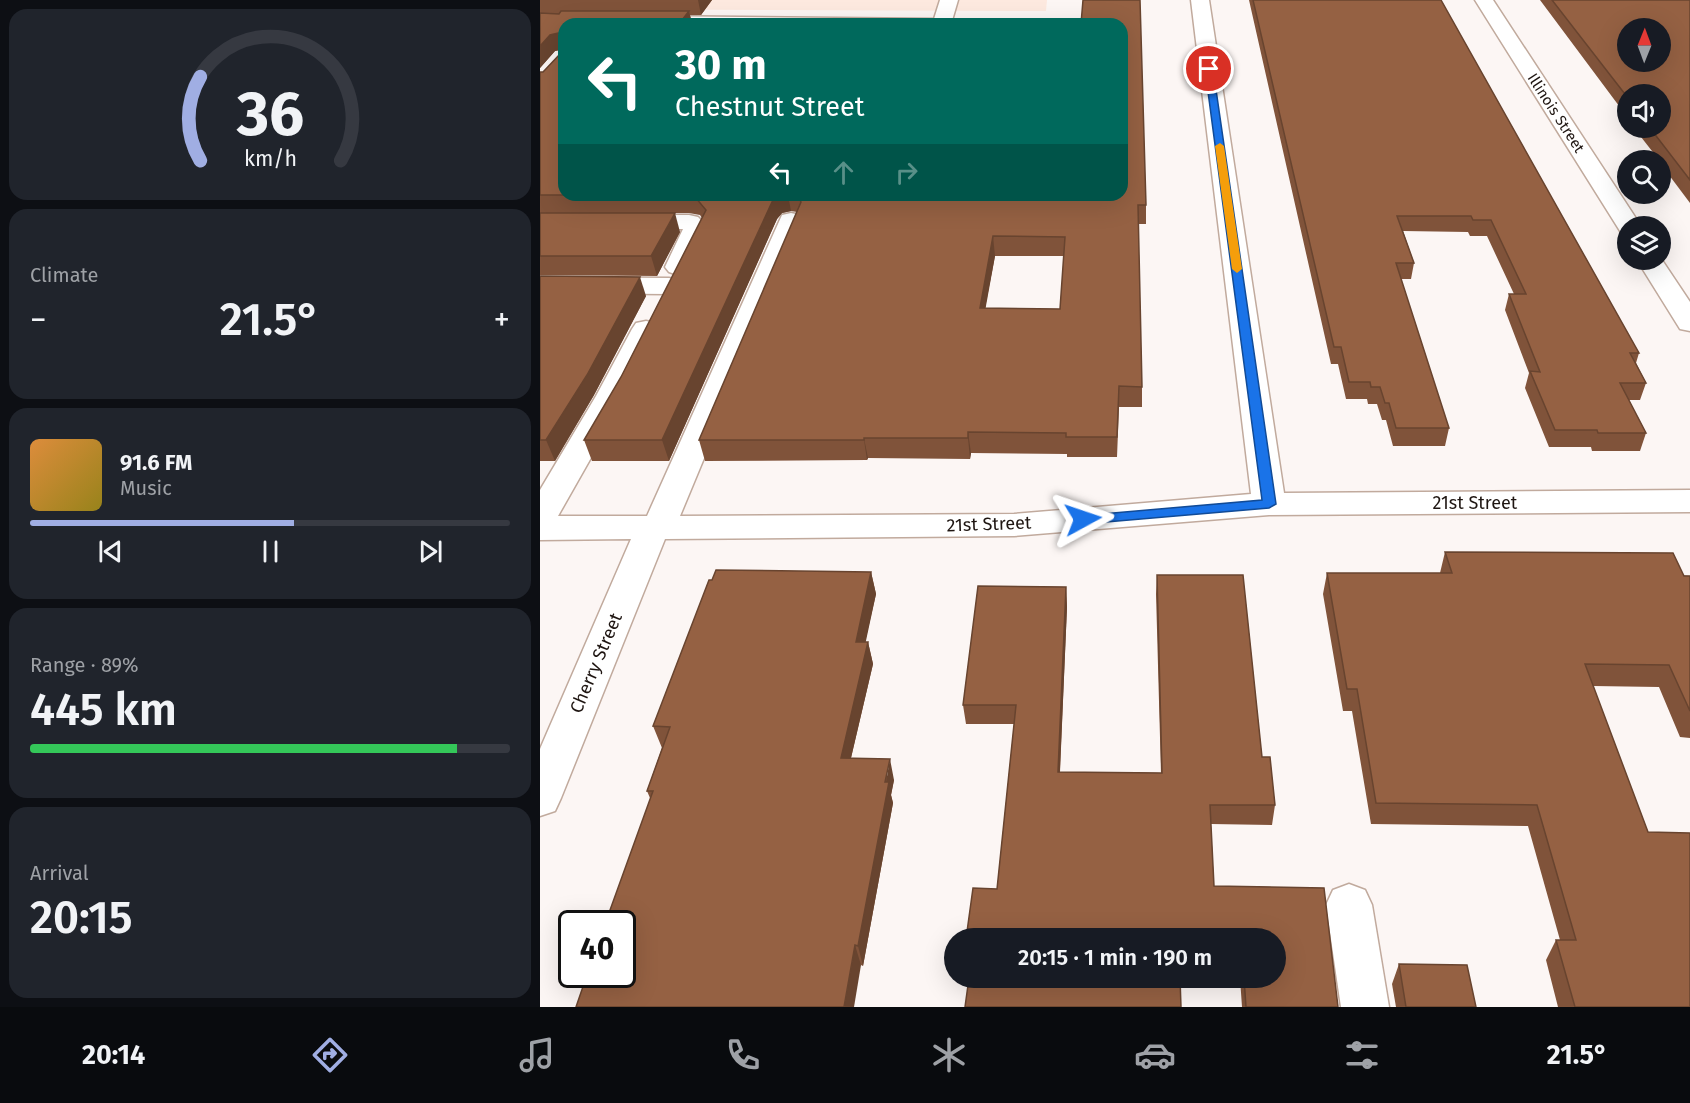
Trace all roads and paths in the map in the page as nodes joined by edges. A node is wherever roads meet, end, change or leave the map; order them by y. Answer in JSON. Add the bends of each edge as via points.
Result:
{"nodes":[{"id":1,"x":949,"y":0,"type":"edge"},
{"id":2,"x":1200,"y":0,"type":"edge"},
{"id":3,"x":1484,"y":0,"type":"edge"},
{"id":4,"x":944,"y":18,"type":"edge"},
{"id":5,"x":1623,"y":216,"type":"edge"},
{"id":6,"x":790,"y":220,"type":"dead end"},
{"id":7,"x":540,"y":222,"type":"edge"},
{"id":8,"x":1656,"y":270,"type":"edge"},
{"id":9,"x":540,"y":285,"type":"edge"},
{"id":10,"x":669,"y":286,"type":"junction"},
{"id":11,"x":1690,"y":323,"type":"edge"},
{"id":12,"x":1690,"y":501,"type":"edge"},
{"id":13,"x":1269,"y":504,"type":"junction"},
{"id":14,"x":540,"y":518,"type":"edge"},
{"id":15,"x":540,"y":528,"type":"edge"},
{"id":16,"x":655,"y":529,"type":"junction"},
{"id":17,"x":540,"y":798,"type":"edge"},
{"id":18,"x":1349,"y":905,"type":"dead end"},
{"id":19,"x":1365,"y":1007,"type":"edge"}],
"edges":[{"from":1,"to":4,"type":"street"},
{"from":2,"to":13,"type":"street"},
{"from":3,"to":5,"type":"street","name":"Illinois Street"},
{"from":6,"to":16,"type":"street","name":"Cherry Street"},
{"from":7,"to":10,"type":"street","via":[[689,222],[697,228]]},
{"from":8,"to":11,"type":"street"},
{"from":9,"to":10,"type":"street"},
{"from":10,"to":14,"type":"street"},
{"from":12,"to":13,"type":"street","name":"21st Street"},
{"from":13,"to":16,"type":"street","name":"21st Street","via":[[1014,525]]},
{"from":15,"to":16,"type":"street","name":"21st Street"},
{"from":16,"to":17,"type":"street","name":"Cherry Street"},
{"from":18,"to":19,"type":"street"}]}
